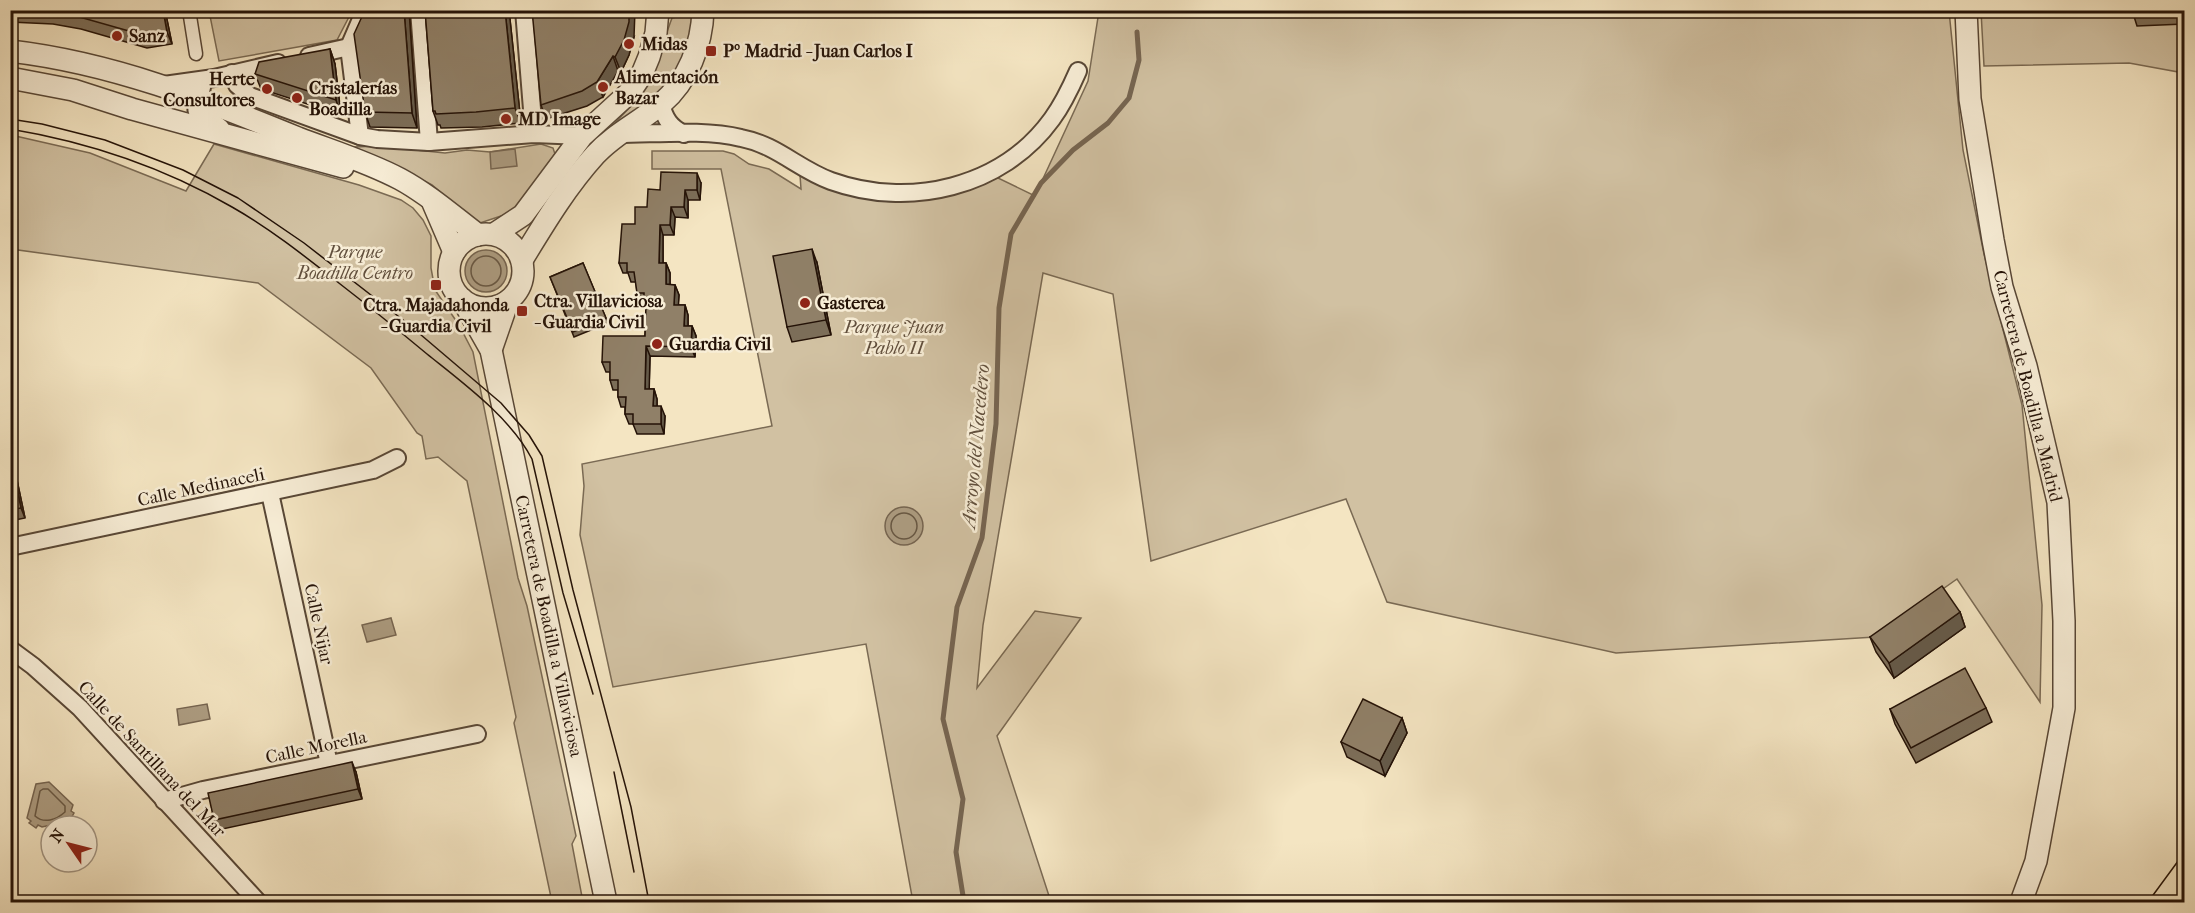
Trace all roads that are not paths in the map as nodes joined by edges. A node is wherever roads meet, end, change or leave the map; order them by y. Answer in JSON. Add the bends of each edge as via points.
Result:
{"nodes":[{"id":1,"x":189,"y":10,"type":"edge"},
{"id":2,"x":365,"y":10,"type":"edge"},
{"id":3,"x":419,"y":10,"type":"edge"},
{"id":4,"x":524,"y":10,"type":"edge"},
{"id":5,"x":658,"y":10,"type":"edge"},
{"id":6,"x":702,"y":10,"type":"edge"},
{"id":7,"x":1966,"y":10,"type":"edge"},
{"id":8,"x":349,"y":47,"type":"junction"},
{"id":9,"x":10,"y":51,"type":"edge"},
{"id":10,"x":196,"y":54,"type":"dead end"},
{"id":11,"x":1078,"y":71,"type":"dead end"},
{"id":12,"x":232,"y":73,"type":"junction"},
{"id":13,"x":10,"y":78,"type":"edge"},
{"id":14,"x":201,"y":88,"type":"junction"},
{"id":15,"x":661,"y":104,"type":"junction"},
{"id":16,"x":534,"y":134,"type":"junction"},
{"id":17,"x":618,"y":134,"type":"junction"},
{"id":18,"x":684,"y":134,"type":"junction"},
{"id":19,"x":360,"y":136,"type":"junction"},
{"id":20,"x":582,"y":136,"type":"junction"},
{"id":21,"x":231,"y":137,"type":"junction"},
{"id":22,"x":429,"y":142,"type":"junction"},
{"id":23,"x":399,"y":178,"type":"junction"},
{"id":24,"x":433,"y":202,"type":"junction"},
{"id":25,"x":486,"y":234,"type":"junction"},
{"id":26,"x":454,"y":252,"type":"junction"},
{"id":27,"x":522,"y":260,"type":"junction"},
{"id":28,"x":462,"y":299,"type":"junction"},
{"id":29,"x":508,"y":301,"type":"junction"},
{"id":30,"x":491,"y":350,"type":"junction"},
{"id":31,"x":397,"y":458,"type":"dead end"},
{"id":32,"x":270,"y":493,"type":"junction"},
{"id":33,"x":10,"y":547,"type":"edge"},
{"id":34,"x":10,"y":649,"type":"edge"},
{"id":35,"x":477,"y":734,"type":"dead end"},
{"id":36,"x":329,"y":764,"type":"junction"},
{"id":37,"x":164,"y":801,"type":"junction"},
{"id":38,"x":258,"y":903,"type":"edge"},
{"id":39,"x":606,"y":903,"type":"edge"},
{"id":40,"x":2021,"y":903,"type":"edge"}],
"edges":[{"from":1,"to":10,"type":"street"},
{"from":2,"to":8,"type":"street"},
{"from":3,"to":22,"type":"street"},
{"from":4,"to":16,"type":"street"},
{"from":5,"to":20,"type":"street","via":[[656,33],[642,74],[630,92]]},
{"from":6,"to":15,"type":"street","via":[[698,47],[686,73]]},
{"from":7,"to":40,"type":"street","name":"Carretera de Boadilla a Madrid","via":[[1970,99],[1993,240],[2058,502],[2064,708],[2036,861]]},
{"from":8,"to":12,"type":"street"},
{"from":8,"to":19,"type":"street"},
{"from":9,"to":14,"type":"street","via":[[84,63],[164,85]]},
{"from":11,"to":18,"type":"street","via":[[1051,120],[1011,159],[987,174],[939,190],[871,192],[827,179],[756,141],[713,133]]},
{"from":12,"to":14,"type":"street"},
{"from":12,"to":19,"type":"street","via":[[237,85],[250,96]]},
{"from":13,"to":21,"type":"street","via":[[73,90]]},
{"from":14,"to":21,"type":"street","via":[[198,113]]},
{"from":14,"to":23,"type":"street"},
{"from":15,"to":17,"type":"street"},
{"from":15,"to":18,"type":"street","via":[[674,130]]},
{"from":16,"to":20,"type":"street"},
{"from":16,"to":22,"type":"street"},
{"from":17,"to":18,"type":"street"},
{"from":17,"to":27,"type":"street","via":[[572,182]]},
{"from":19,"to":22,"type":"street"},
{"from":20,"to":25,"type":"street","via":[[523,215]]},
{"from":21,"to":23,"type":"street"},
{"from":23,"to":24,"type":"street"},
{"from":24,"to":25,"type":"street"},
{"from":24,"to":26,"type":"street"},
{"from":25,"to":26,"type":"street","via":[[469,238]]},
{"from":25,"to":27,"type":"street","via":[[506,239]]},
{"from":26,"to":28,"type":"street","via":[[450,280]]},
{"from":27,"to":29,"type":"street","via":[[521,283]]},
{"from":28,"to":29,"type":"street","via":[[487,308]]},
{"from":28,"to":30,"type":"street","name":"Carretera de Boadilla a Villaviciosa"},
{"from":29,"to":30,"type":"street"},
{"from":30,"to":39,"type":"street","name":"Carretera de Boadilla a Villaviciosa"},
{"from":31,"to":32,"type":"street","name":"Calle Medinaceli","via":[[373,470]]},
{"from":32,"to":33,"type":"street","name":"Calle Medinaceli"},
{"from":32,"to":36,"type":"street","name":"Calle Nijar"},
{"from":34,"to":37,"type":"street","name":"Calle de Santillana del Mar","via":[[80,708]]},
{"from":35,"to":36,"type":"street","name":"Calle Morella"},
{"from":36,"to":37,"type":"street","name":"Calle Morella","via":[[203,789]]},
{"from":37,"to":38,"type":"street","name":"Calle de Santillana del Mar"}]}
